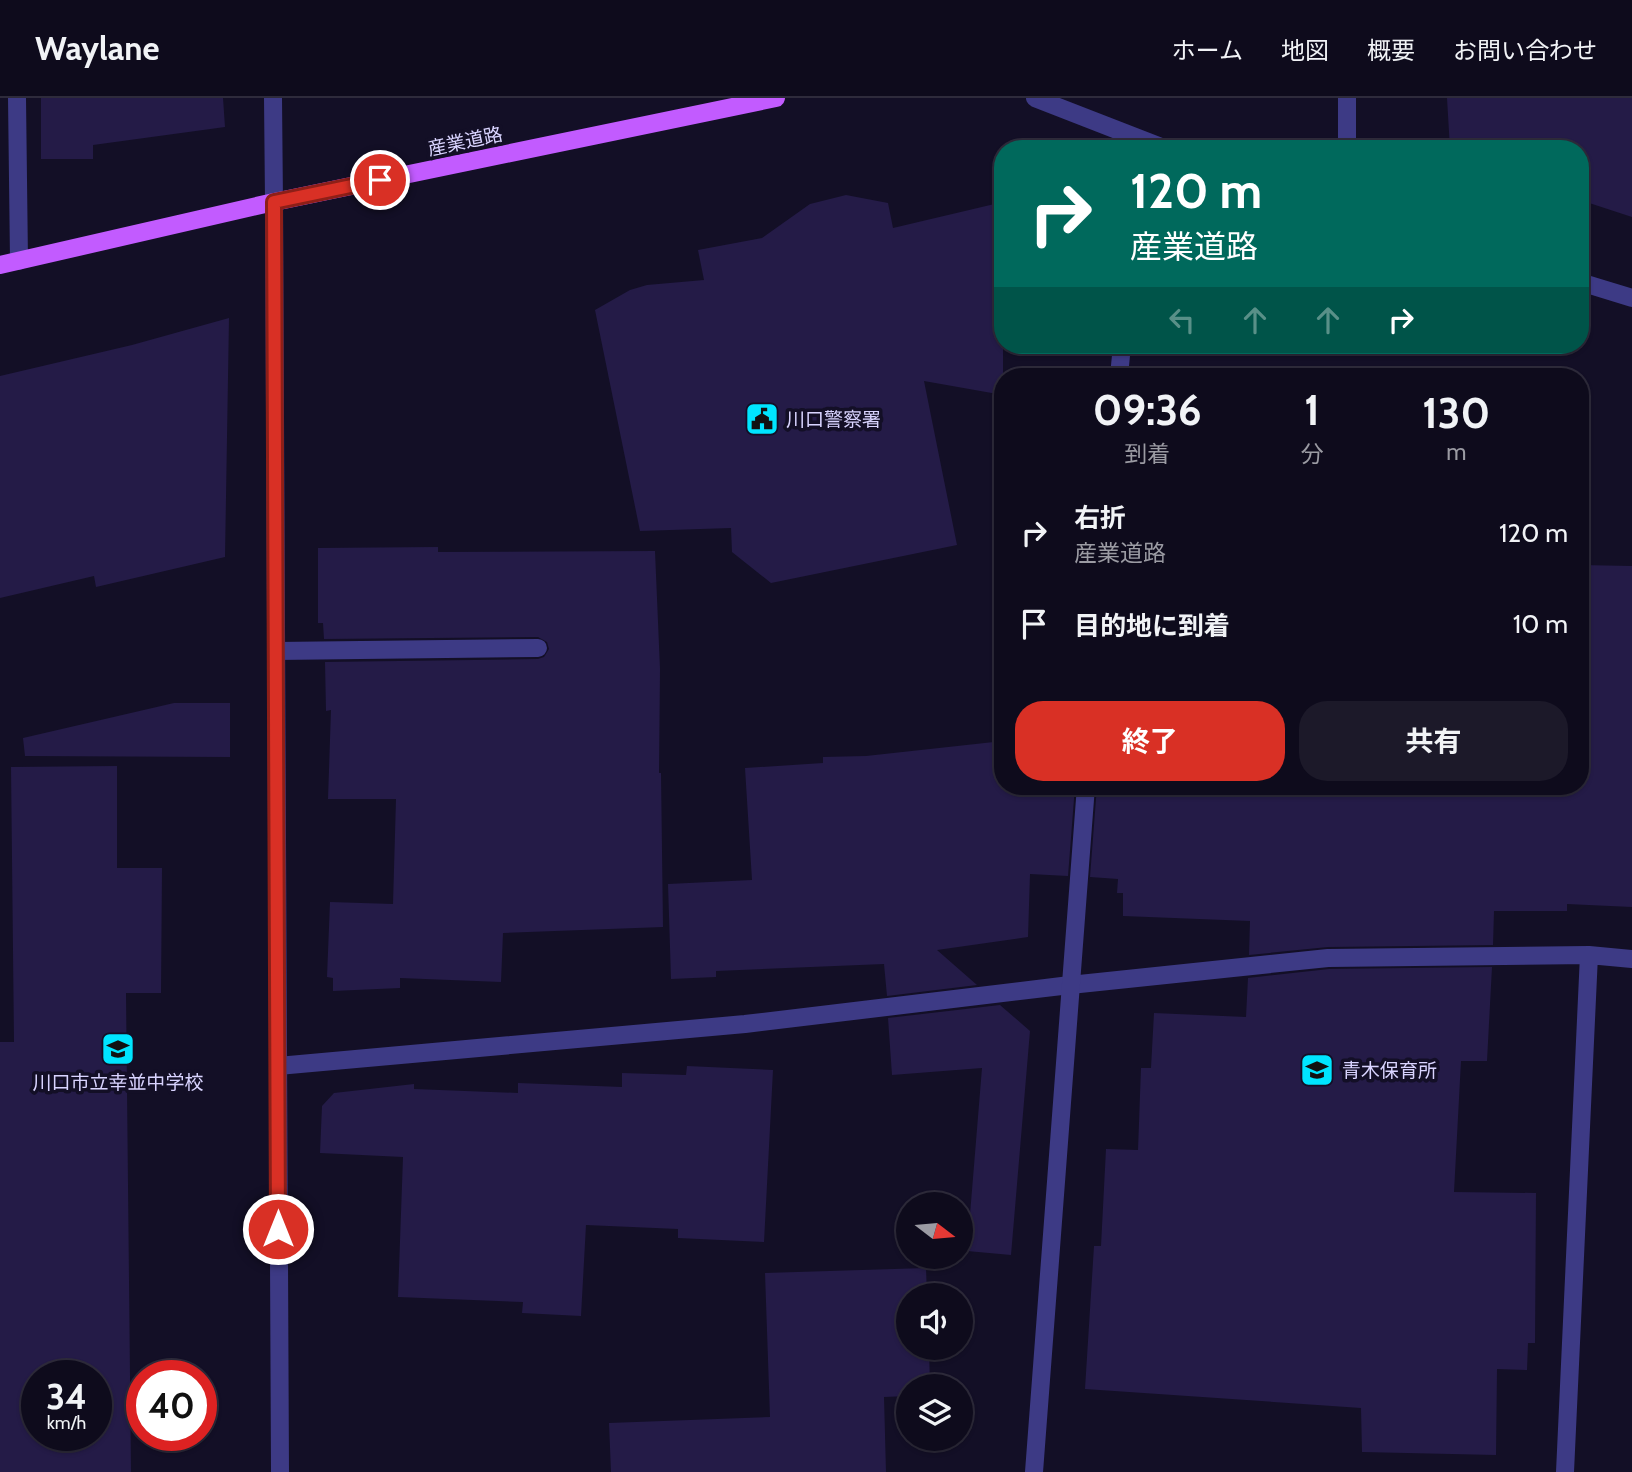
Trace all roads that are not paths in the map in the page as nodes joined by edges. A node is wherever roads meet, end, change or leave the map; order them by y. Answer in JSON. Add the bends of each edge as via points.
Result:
{"nodes":[{"id":1,"x":18,"y":98,"type":"edge"},
{"id":2,"x":273,"y":98,"type":"edge"},
{"id":3,"x":776,"y":98,"type":"edge"},
{"id":4,"x":1035,"y":98,"type":"edge"},
{"id":5,"x":1347,"y":98,"type":"edge"},
{"id":6,"x":1138,"y":140,"type":"edge"},
{"id":7,"x":1347,"y":140,"type":"edge"},
{"id":8,"x":274,"y":202,"type":"junction"},
{"id":9,"x":19,"y":261,"type":"junction"},
{"id":10,"x":0,"y":265,"type":"edge"},
{"id":11,"x":1589,"y":285,"type":"edge"},
{"id":12,"x":1632,"y":299,"type":"edge"},
{"id":13,"x":538,"y":648,"type":"dead end"},
{"id":14,"x":276,"y":651,"type":"junction"},
{"id":15,"x":1085,"y":795,"type":"edge"},
{"id":16,"x":1589,"y":955,"type":"junction"},
{"id":17,"x":1632,"y":959,"type":"edge"},
{"id":18,"x":1070,"y":985,"type":"junction"},
{"id":19,"x":278,"y":1066,"type":"junction"},
{"id":20,"x":279,"y":1472,"type":"edge"},
{"id":21,"x":1034,"y":1472,"type":"edge"},
{"id":22,"x":1565,"y":1472,"type":"edge"}],
"edges":[{"from":1,"to":9,"type":"street"},
{"from":2,"to":8,"type":"street"},
{"from":3,"to":8,"type":"main road","name":"産業道路"},
{"from":4,"to":6,"type":"street"},
{"from":5,"to":7,"type":"street"},
{"from":8,"to":9,"type":"main road","name":"産業道路"},
{"from":8,"to":14,"type":"street"},
{"from":9,"to":10,"type":"main road","name":"産業道路"},
{"from":11,"to":12,"type":"street"},
{"from":13,"to":14,"type":"street"},
{"from":14,"to":19,"type":"street"},
{"from":15,"to":18,"type":"street"},
{"from":16,"to":17,"type":"street"},
{"from":16,"to":18,"type":"street","via":[[1328,958]]},
{"from":16,"to":22,"type":"street"},
{"from":18,"to":19,"type":"street","via":[[745,1024]]},
{"from":18,"to":21,"type":"street"},
{"from":19,"to":20,"type":"street"}]}
